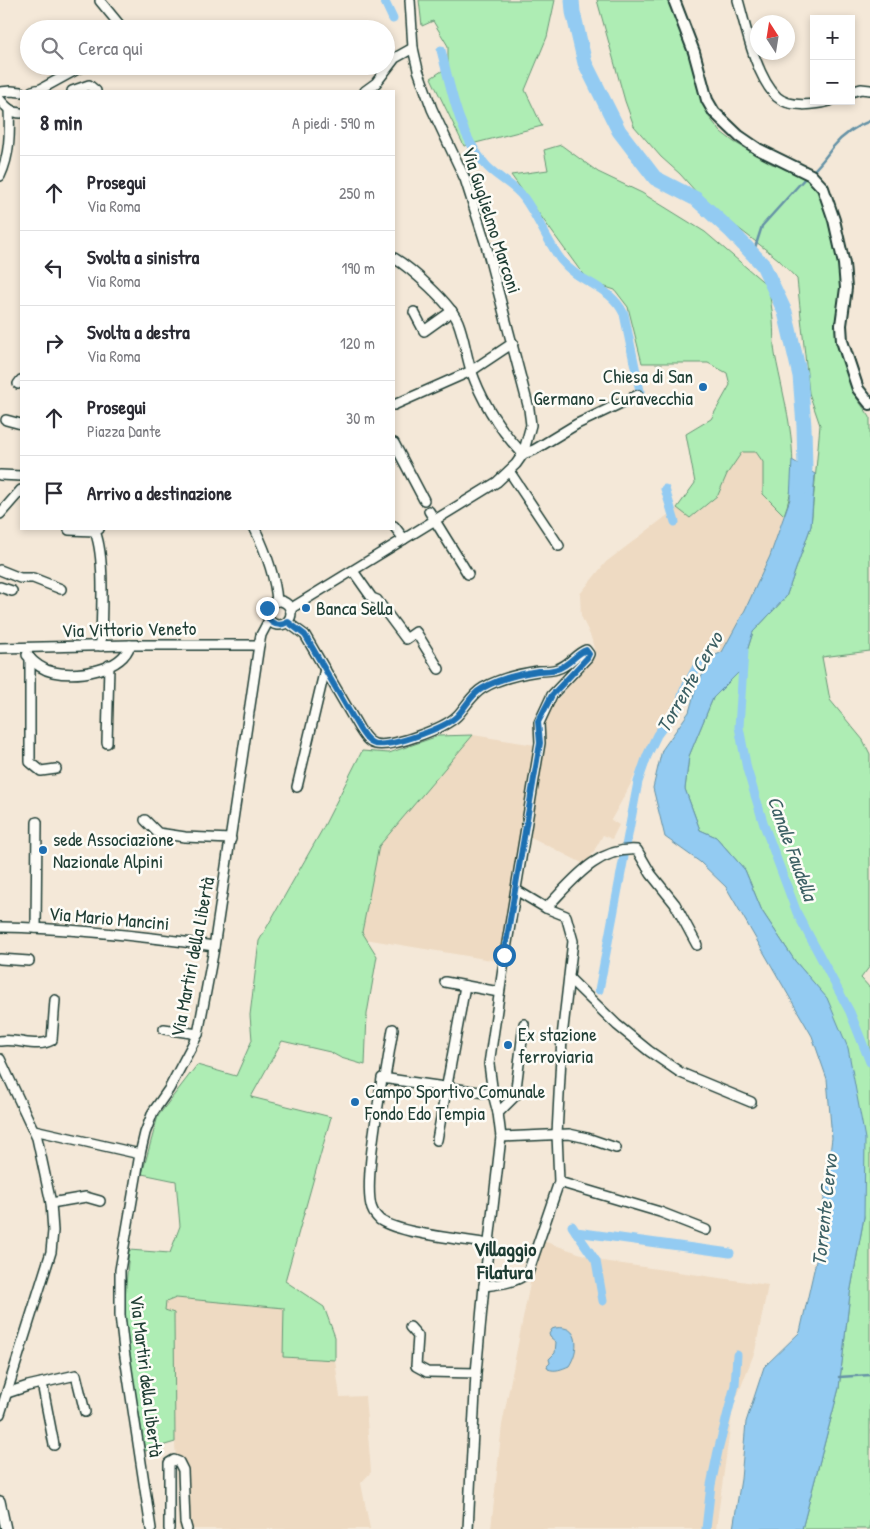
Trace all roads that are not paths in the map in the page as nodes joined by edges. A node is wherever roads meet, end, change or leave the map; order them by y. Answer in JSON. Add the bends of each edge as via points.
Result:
{"nodes":[{"id":1,"x":410,"y":0,"type":"edge"},
{"id":2,"x":674,"y":0,"type":"edge"},
{"id":3,"x":738,"y":0,"type":"edge"},
{"id":4,"x":100,"y":1,"type":"edge"},
{"id":5,"x":116,"y":20,"type":"edge"},
{"id":6,"x":413,"y":48,"type":"junction"},
{"id":7,"x":395,"y":58,"type":"edge"},
{"id":8,"x":67,"y":75,"type":"edge"},
{"id":9,"x":382,"y":75,"type":"edge"},
{"id":10,"x":36,"y":90,"type":"edge"},
{"id":11,"x":75,"y":90,"type":"edge"},
{"id":12,"x":95,"y":90,"type":"edge"},
{"id":13,"x":366,"y":90,"type":"edge"},
{"id":14,"x":870,"y":90,"type":"edge"},
{"id":15,"x":855,"y":91,"type":"edge"},
{"id":16,"x":0,"y":92,"type":"edge"},
{"id":17,"x":20,"y":92,"type":"edge"},
{"id":18,"x":0,"y":100,"type":"edge"},
{"id":19,"x":810,"y":104,"type":"edge"},
{"id":20,"x":9,"y":109,"type":"junction"},
{"id":21,"x":20,"y":112,"type":"edge"},
{"id":22,"x":0,"y":176,"type":"edge"},
{"id":23,"x":395,"y":259,"type":"edge"},
{"id":24,"x":452,"y":311,"type":"junction"},
{"id":25,"x":414,"y":312,"type":"dead end"},
{"id":26,"x":513,"y":343,"type":"junction"},
{"id":27,"x":472,"y":371,"type":"junction"},
{"id":28,"x":638,"y":394,"type":"dead end"},
{"id":29,"x":870,"y":404,"type":"edge"},
{"id":30,"x":395,"y":405,"type":"edge"},
{"id":31,"x":6,"y":420,"type":"dead end"},
{"id":32,"x":20,"y":424,"type":"edge"},
{"id":33,"x":395,"y":445,"type":"edge"},
{"id":34,"x":523,"y":454,"type":"junction"},
{"id":35,"x":509,"y":471,"type":"junction"},
{"id":36,"x":0,"y":475,"type":"edge"},
{"id":37,"x":20,"y":476,"type":"edge"},
{"id":38,"x":20,"y":491,"type":"edge"},
{"id":39,"x":424,"y":500,"type":"dead end"},
{"id":40,"x":429,"y":511,"type":"dead end"},
{"id":41,"x":0,"y":514,"type":"edge"},
{"id":42,"x":434,"y":521,"type":"junction"},
{"id":43,"x":395,"y":527,"type":"edge"},
{"id":44,"x":96,"y":530,"type":"edge"},
{"id":45,"x":255,"y":530,"type":"edge"},
{"id":46,"x":404,"y":539,"type":"junction"},
{"id":47,"x":559,"y":546,"type":"dead end"},
{"id":48,"x":0,"y":570,"type":"edge"},
{"id":49,"x":353,"y":571,"type":"junction"},
{"id":50,"x":468,"y":574,"type":"dead end"},
{"id":51,"x":0,"y":587,"type":"edge"},
{"id":52,"x":61,"y":589,"type":"dead end"},
{"id":53,"x":12,"y":591,"type":"dead end"},
{"id":54,"x":277,"y":601,"type":"junction"},
{"id":55,"x":290,"y":609,"type":"junction"},
{"id":56,"x":269,"y":620,"type":"junction"},
{"id":57,"x":288,"y":622,"type":"junction"},
{"id":58,"x":130,"y":644,"type":"junction"},
{"id":59,"x":259,"y":645,"type":"junction"},
{"id":60,"x":101,"y":646,"type":"junction"},
{"id":61,"x":0,"y":648,"type":"edge"},
{"id":62,"x":21,"y":648,"type":"junction"},
{"id":63,"x":30,"y":658,"type":"junction"},
{"id":64,"x":110,"y":665,"type":"junction"},
{"id":65,"x":439,"y":668,"type":"dead end"},
{"id":66,"x":325,"y":669,"type":"junction"},
{"id":67,"x":107,"y":743,"type":"dead end"},
{"id":68,"x":56,"y":769,"type":"dead end"},
{"id":69,"x":297,"y":787,"type":"dead end"},
{"id":70,"x":145,"y":820,"type":"dead end"},
{"id":71,"x":37,"y":822,"type":"dead end"},
{"id":72,"x":231,"y":839,"type":"junction"},
{"id":73,"x":516,"y":890,"type":"junction"},
{"id":74,"x":546,"y":908,"type":"junction"},
{"id":75,"x":0,"y":927,"type":"edge"},
{"id":76,"x":36,"y":928,"type":"junction"},
{"id":77,"x":697,"y":945,"type":"dead end"},
{"id":78,"x":214,"y":946,"type":"junction"},
{"id":79,"x":0,"y":959,"type":"edge"},
{"id":80,"x":29,"y":961,"type":"dead end"},
{"id":81,"x":569,"y":978,"type":"junction"},
{"id":82,"x":445,"y":982,"type":"dead end"},
{"id":83,"x":465,"y":986,"type":"junction"},
{"id":84,"x":499,"y":992,"type":"junction"},
{"id":85,"x":56,"y":1000,"type":"dead end"},
{"id":86,"x":524,"y":1024,"type":"dead end"},
{"id":87,"x":164,"y":1029,"type":"dead end"},
{"id":88,"x":393,"y":1029,"type":"dead end"},
{"id":89,"x":198,"y":1034,"type":"junction"},
{"id":90,"x":0,"y":1041,"type":"edge"},
{"id":91,"x":0,"y":1059,"type":"edge"},
{"id":92,"x":386,"y":1078,"type":"junction"},
{"id":93,"x":446,"y":1087,"type":"junction"},
{"id":94,"x":493,"y":1094,"type":"junction"},
{"id":95,"x":751,"y":1102,"type":"dead end"},
{"id":96,"x":498,"y":1113,"type":"junction"},
{"id":97,"x":34,"y":1130,"type":"junction"},
{"id":98,"x":557,"y":1134,"type":"junction"},
{"id":99,"x":501,"y":1137,"type":"junction"},
{"id":100,"x":437,"y":1140,"type":"dead end"},
{"id":101,"x":616,"y":1148,"type":"dead end"},
{"id":102,"x":140,"y":1154,"type":"junction"},
{"id":103,"x":559,"y":1182,"type":"junction"},
{"id":104,"x":100,"y":1201,"type":"dead end"},
{"id":105,"x":51,"y":1203,"type":"junction"},
{"id":106,"x":706,"y":1230,"type":"dead end"},
{"id":107,"x":488,"y":1244,"type":"junction"},
{"id":108,"x":484,"y":1286,"type":"junction"},
{"id":109,"x":410,"y":1327,"type":"dead end"},
{"id":110,"x":476,"y":1373,"type":"junction"},
{"id":111,"x":42,"y":1383,"type":"junction"},
{"id":112,"x":7,"y":1393,"type":"junction"},
{"id":113,"x":85,"y":1412,"type":"dead end"},
{"id":114,"x":0,"y":1414,"type":"edge"},
{"id":115,"x":54,"y":1445,"type":"dead end"},
{"id":116,"x":0,"y":1501,"type":"edge"},
{"id":117,"x":6,"y":1529,"type":"edge"},
{"id":118,"x":151,"y":1529,"type":"edge"},
{"id":119,"x":169,"y":1529,"type":"edge"},
{"id":120,"x":187,"y":1529,"type":"edge"},
{"id":121,"x":468,"y":1529,"type":"edge"}],
"edges":[{"from":1,"to":6,"type":"street","name":"Via Guglielmo Marconi"},
{"from":2,"to":29,"type":"main road","via":[[694,52],[707,100],[714,112],[758,149],[817,180],[828,198],[844,264],[846,288],[842,341],[858,389]]},
{"from":3,"to":19,"type":"street","via":[[755,58],[777,97],[786,102]]},
{"from":4,"to":5,"type":"street"},
{"from":6,"to":7,"type":"street"},
{"from":6,"to":26,"type":"street","name":"Via Guglielmo Marconi","via":[[432,108],[465,179]]},
{"from":8,"to":10,"type":"street"},
{"from":9,"to":13,"type":"street"},
{"from":11,"to":12,"type":"street","via":[[89,85]]},
{"from":14,"to":15,"type":"street"},
{"from":16,"to":17,"type":"street"},
{"from":18,"to":20,"type":"street"},
{"from":20,"to":21,"type":"street"},
{"from":20,"to":22,"type":"street","via":[[9,136]]},
{"from":23,"to":24,"type":"street","via":[[408,266]]},
{"from":24,"to":25,"type":"street","via":[[424,331]]},
{"from":24,"to":27,"type":"street"},
{"from":26,"to":27,"type":"street"},
{"from":26,"to":34,"type":"street","name":"Via Guglielmo Marconi","via":[[527,395],[531,425]]},
{"from":27,"to":30,"type":"street"},
{"from":27,"to":34,"type":"street","via":[[489,412],[505,436]]},
{"from":28,"to":34,"type":"street"},
{"from":31,"to":32,"type":"street"},
{"from":33,"to":39,"type":"street"},
{"from":34,"to":35,"type":"street"},
{"from":35,"to":42,"type":"street"},
{"from":35,"to":47,"type":"street"},
{"from":36,"to":37,"type":"street"},
{"from":38,"to":41,"type":"street"},
{"from":40,"to":42,"type":"street"},
{"from":42,"to":46,"type":"street"},
{"from":42,"to":50,"type":"street"},
{"from":43,"to":46,"type":"street"},
{"from":44,"to":60,"type":"street"},
{"from":45,"to":54,"type":"street","via":[[272,568]]},
{"from":46,"to":49,"type":"street"},
{"from":48,"to":52,"type":"street"},
{"from":49,"to":55,"type":"street"},
{"from":49,"to":65,"type":"street","via":[[406,639],[416,632]]},
{"from":51,"to":53,"type":"street"},
{"from":54,"to":55,"type":"street","via":[[285,602]]},
{"from":54,"to":56,"type":"street","via":[[267,608]]},
{"from":55,"to":57,"type":"street"},
{"from":56,"to":57,"type":"street","via":[[276,625]]},
{"from":56,"to":59,"type":"street","name":"Via Martiri della Libertà"},
{"from":57,"to":66,"type":"street","via":[[305,635]]},
{"from":58,"to":59,"type":"street","name":"Via Vittorio Veneto"},
{"from":58,"to":60,"type":"street","name":"Via Vittorio Veneto"},
{"from":58,"to":64,"type":"street","via":[[128,650]]},
{"from":59,"to":72,"type":"street","name":"Via Martiri della Libertà"},
{"from":60,"to":62,"type":"street","name":"Via Vittorio Veneto"},
{"from":61,"to":62,"type":"street","name":"Via Vittorio Veneto"},
{"from":62,"to":63,"type":"street"},
{"from":63,"to":64,"type":"street","via":[[52,672],[68,674],[99,670]]},
{"from":63,"to":68,"type":"street","via":[[30,762],[41,771]]},
{"from":64,"to":67,"type":"street"},
{"from":66,"to":69,"type":"street"},
{"from":66,"to":73,"type":"street","via":[[366,739],[372,744],[384,745],[449,722],[481,689],[516,675],[558,669],[586,650],[587,658],[552,695],[538,722],[540,743]]},
{"from":70,"to":72,"type":"street","via":[[158,833]]},
{"from":71,"to":76,"type":"street"},
{"from":72,"to":78,"type":"street","name":"Via Martiri della Libertà"},
{"from":73,"to":74,"type":"street"},
{"from":73,"to":84,"type":"street"},
{"from":74,"to":77,"type":"street","via":[[586,868],[604,857],[637,850],[675,904]]},
{"from":74,"to":81,"type":"street","via":[[566,916],[573,941]]},
{"from":75,"to":76,"type":"street","name":"Via Mario Mancini"},
{"from":76,"to":78,"type":"street","name":"Via Mario Mancini","via":[[122,934]]},
{"from":78,"to":89,"type":"street","name":"Via Martiri della Libertà"},
{"from":79,"to":80,"type":"street"},
{"from":81,"to":95,"type":"street","via":[[617,1026],[681,1073]]},
{"from":81,"to":98,"type":"street"},
{"from":82,"to":83,"type":"street"},
{"from":83,"to":84,"type":"street"},
{"from":83,"to":93,"type":"street"},
{"from":84,"to":94,"type":"street","via":[[489,1064]]},
{"from":85,"to":90,"type":"street","via":[[52,1040],[44,1044]]},
{"from":86,"to":96,"type":"street","via":[[515,1096]]},
{"from":87,"to":89,"type":"street"},
{"from":88,"to":92,"type":"street"},
{"from":89,"to":102,"type":"street","name":"Via Martiri della Libertà","via":[[169,1090],[153,1112]]},
{"from":91,"to":97,"type":"street"},
{"from":92,"to":93,"type":"street"},
{"from":92,"to":107,"type":"street","via":[[382,1078],[369,1174],[372,1211],[400,1229]]},
{"from":93,"to":94,"type":"street"},
{"from":93,"to":100,"type":"street"},
{"from":94,"to":96,"type":"street"},
{"from":96,"to":99,"type":"street"},
{"from":97,"to":102,"type":"street"},
{"from":97,"to":105,"type":"street"},
{"from":98,"to":99,"type":"street"},
{"from":98,"to":101,"type":"street","via":[[587,1138]]},
{"from":98,"to":103,"type":"street"},
{"from":99,"to":107,"type":"street"},
{"from":102,"to":118,"type":"street","name":"Via Martiri della Libertà","via":[[120,1270],[120,1315]]},
{"from":103,"to":106,"type":"street","via":[[660,1212]]},
{"from":103,"to":108,"type":"street","via":[[528,1273],[504,1284]]},
{"from":104,"to":105,"type":"street","via":[[86,1197]]},
{"from":105,"to":112,"type":"street","via":[[51,1252]]},
{"from":107,"to":108,"type":"street"},
{"from":108,"to":110,"type":"street"},
{"from":109,"to":110,"type":"street","via":[[418,1336],[416,1366],[427,1372]]},
{"from":110,"to":121,"type":"street"},
{"from":111,"to":112,"type":"street"},
{"from":111,"to":113,"type":"street","via":[[76,1375]]},
{"from":111,"to":115,"type":"street"},
{"from":112,"to":114,"type":"street"},
{"from":116,"to":117,"type":"street"},
{"from":119,"to":120,"type":"street","via":[[169,1463],[174,1460],[183,1470]]}]}
